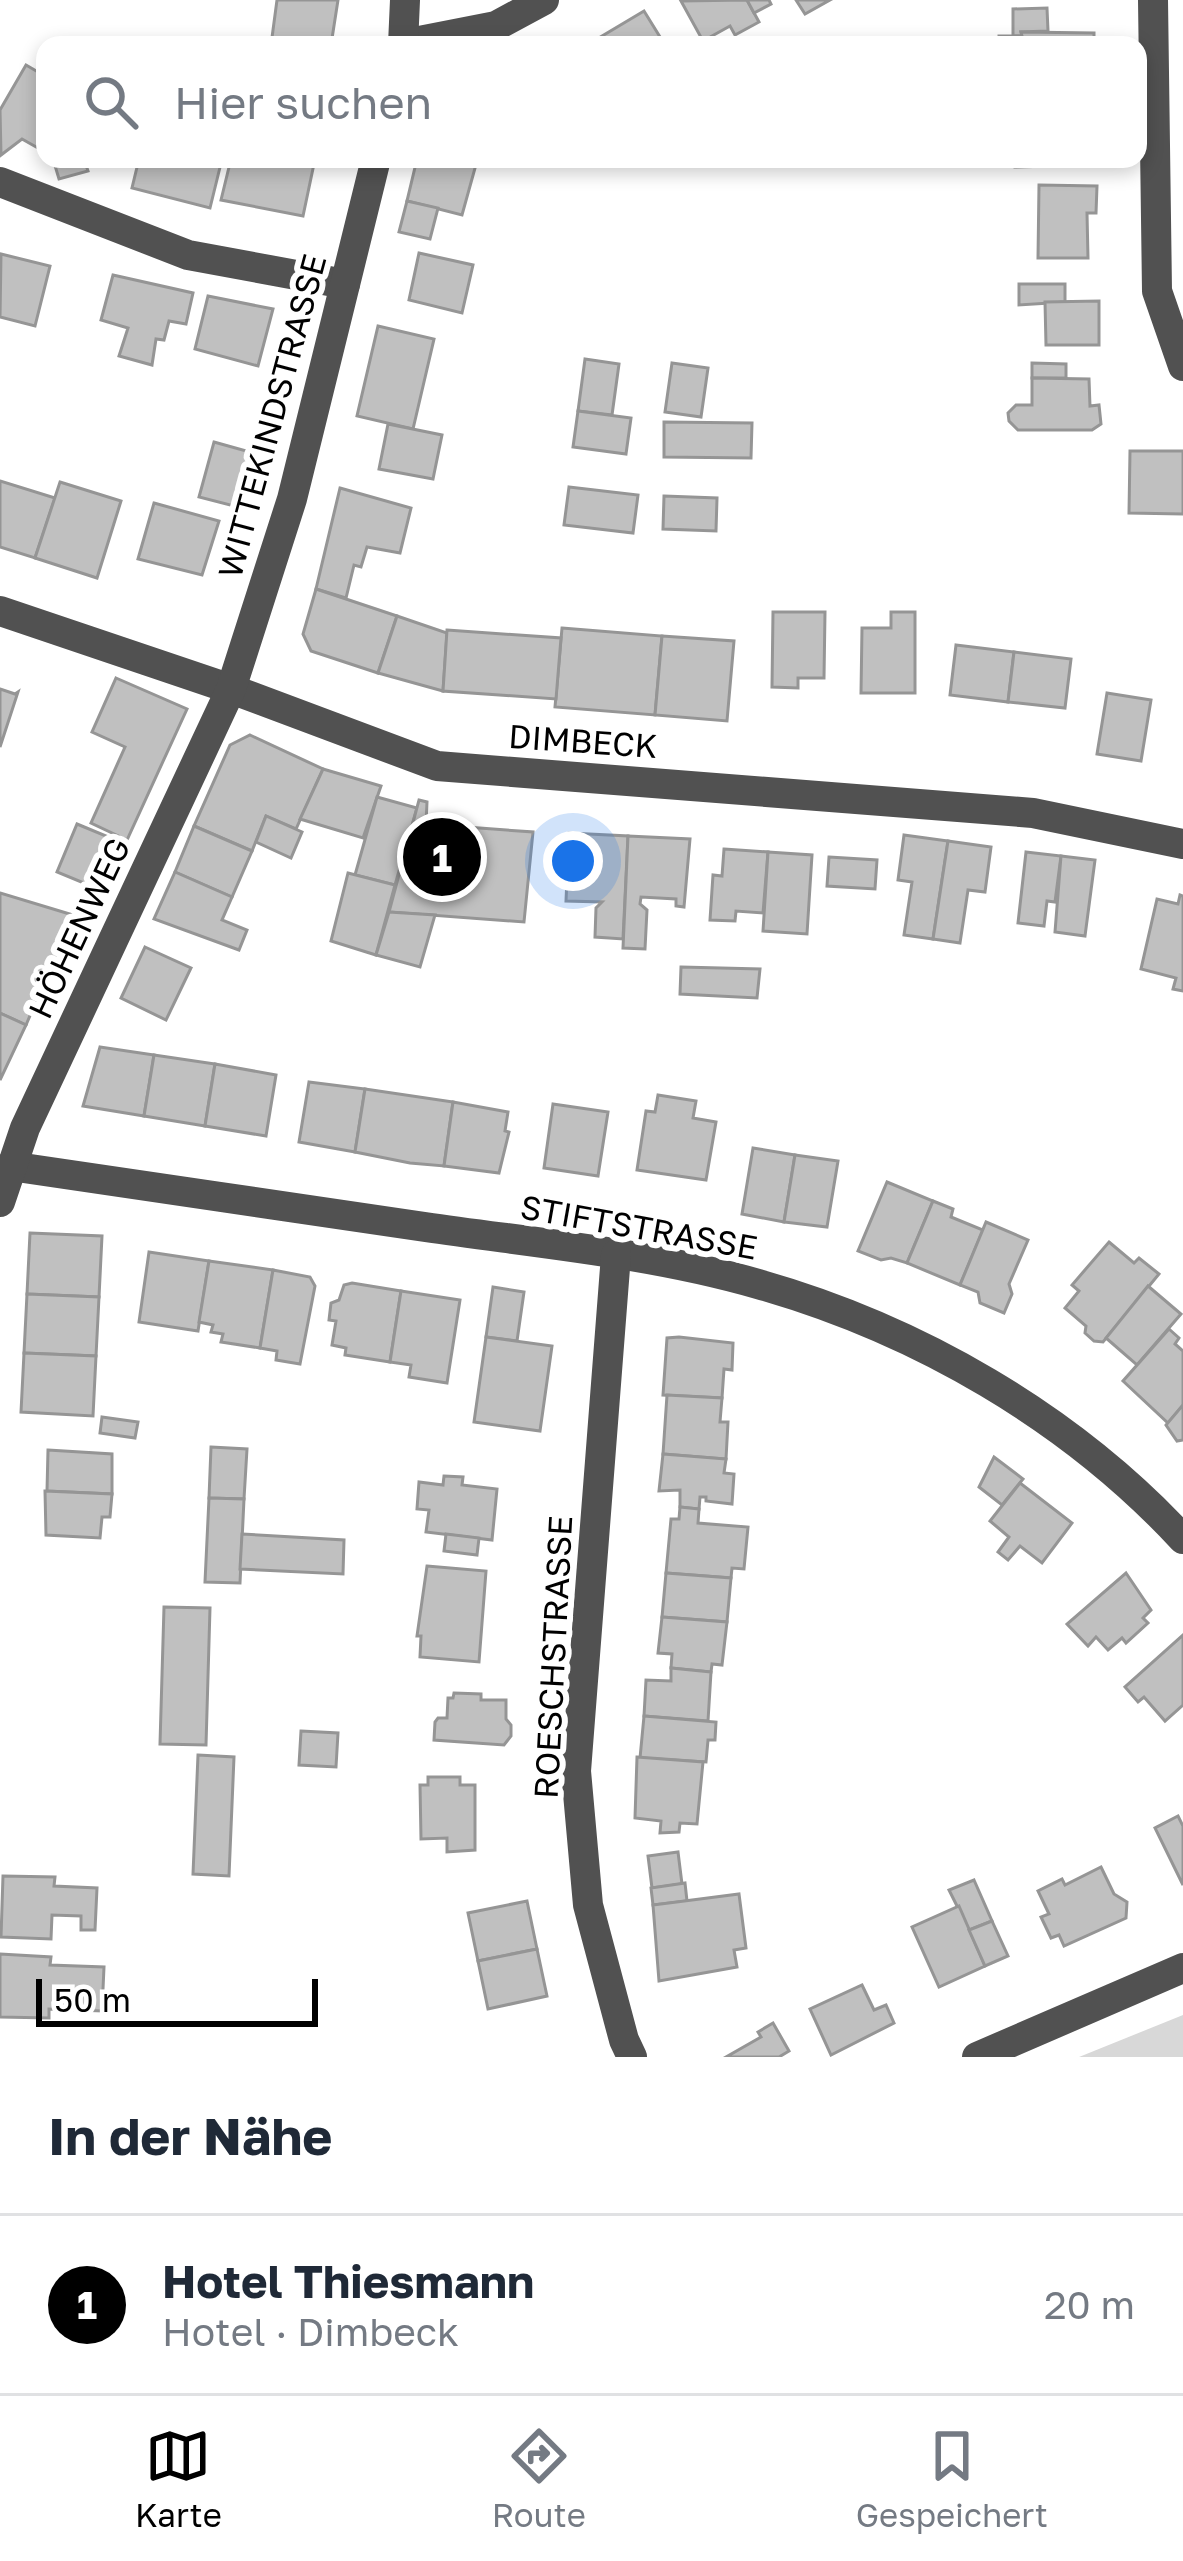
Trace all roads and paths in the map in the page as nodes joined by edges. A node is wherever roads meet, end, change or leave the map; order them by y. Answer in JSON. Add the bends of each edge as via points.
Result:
{"nodes":[{"id":1,"x":405,"y":0,"type":"edge"},
{"id":2,"x":544,"y":0,"type":"edge"},
{"id":3,"x":1153,"y":0,"type":"edge"},
{"id":4,"x":403,"y":36,"type":"edge"},
{"id":5,"x":447,"y":36,"type":"edge"},
{"id":6,"x":374,"y":168,"type":"edge"},
{"id":7,"x":0,"y":182,"type":"edge"},
{"id":8,"x":345,"y":284,"type":"junction"},
{"id":9,"x":1183,"y":366,"type":"edge"},
{"id":10,"x":0,"y":611,"type":"edge"},
{"id":11,"x":231,"y":689,"type":"junction"},
{"id":12,"x":1183,"y":844,"type":"edge"},
{"id":13,"x":10,"y":1166,"type":"junction"},
{"id":14,"x":0,"y":1202,"type":"edge"},
{"id":15,"x":616,"y":1255,"type":"junction"},
{"id":16,"x":1183,"y":1539,"type":"edge"},
{"id":17,"x":1183,"y":1968,"type":"edge"},
{"id":18,"x":632,"y":2057,"type":"edge"},
{"id":19,"x":977,"y":2057,"type":"edge"}],
"edges":[{"from":1,"to":4,"type":"street"},
{"from":2,"to":5,"type":"street","via":[[496,26]]},
{"from":3,"to":9,"type":"street","via":[[1156,291]]},
{"from":6,"to":8,"type":"street","name":"WITTEKINDSTRASSE"},
{"from":7,"to":8,"type":"street","via":[[188,255]]},
{"from":8,"to":11,"type":"street","name":"WITTEKINDSTRASSE","via":[[292,500]]},
{"from":10,"to":11,"type":"street","name":"DIMBECK"},
{"from":11,"to":12,"type":"street","name":"DIMBECK","via":[[437,766],[1033,813]]},
{"from":11,"to":13,"type":"street","name":"HÖHENWEG"},
{"from":13,"to":14,"type":"street","name":"HÖHENWEG"},
{"from":13,"to":15,"type":"street","name":"STIFTSTRASSE"},
{"from":15,"to":16,"type":"street","name":"STIFTSTRASSE","via":[[758,1283],[920,1343],[1044,1418]]},
{"from":15,"to":18,"type":"street","name":"ROESCHSTRASSE","via":[[576,1771],[588,1905]]},
{"from":17,"to":19,"type":"street"}]}
